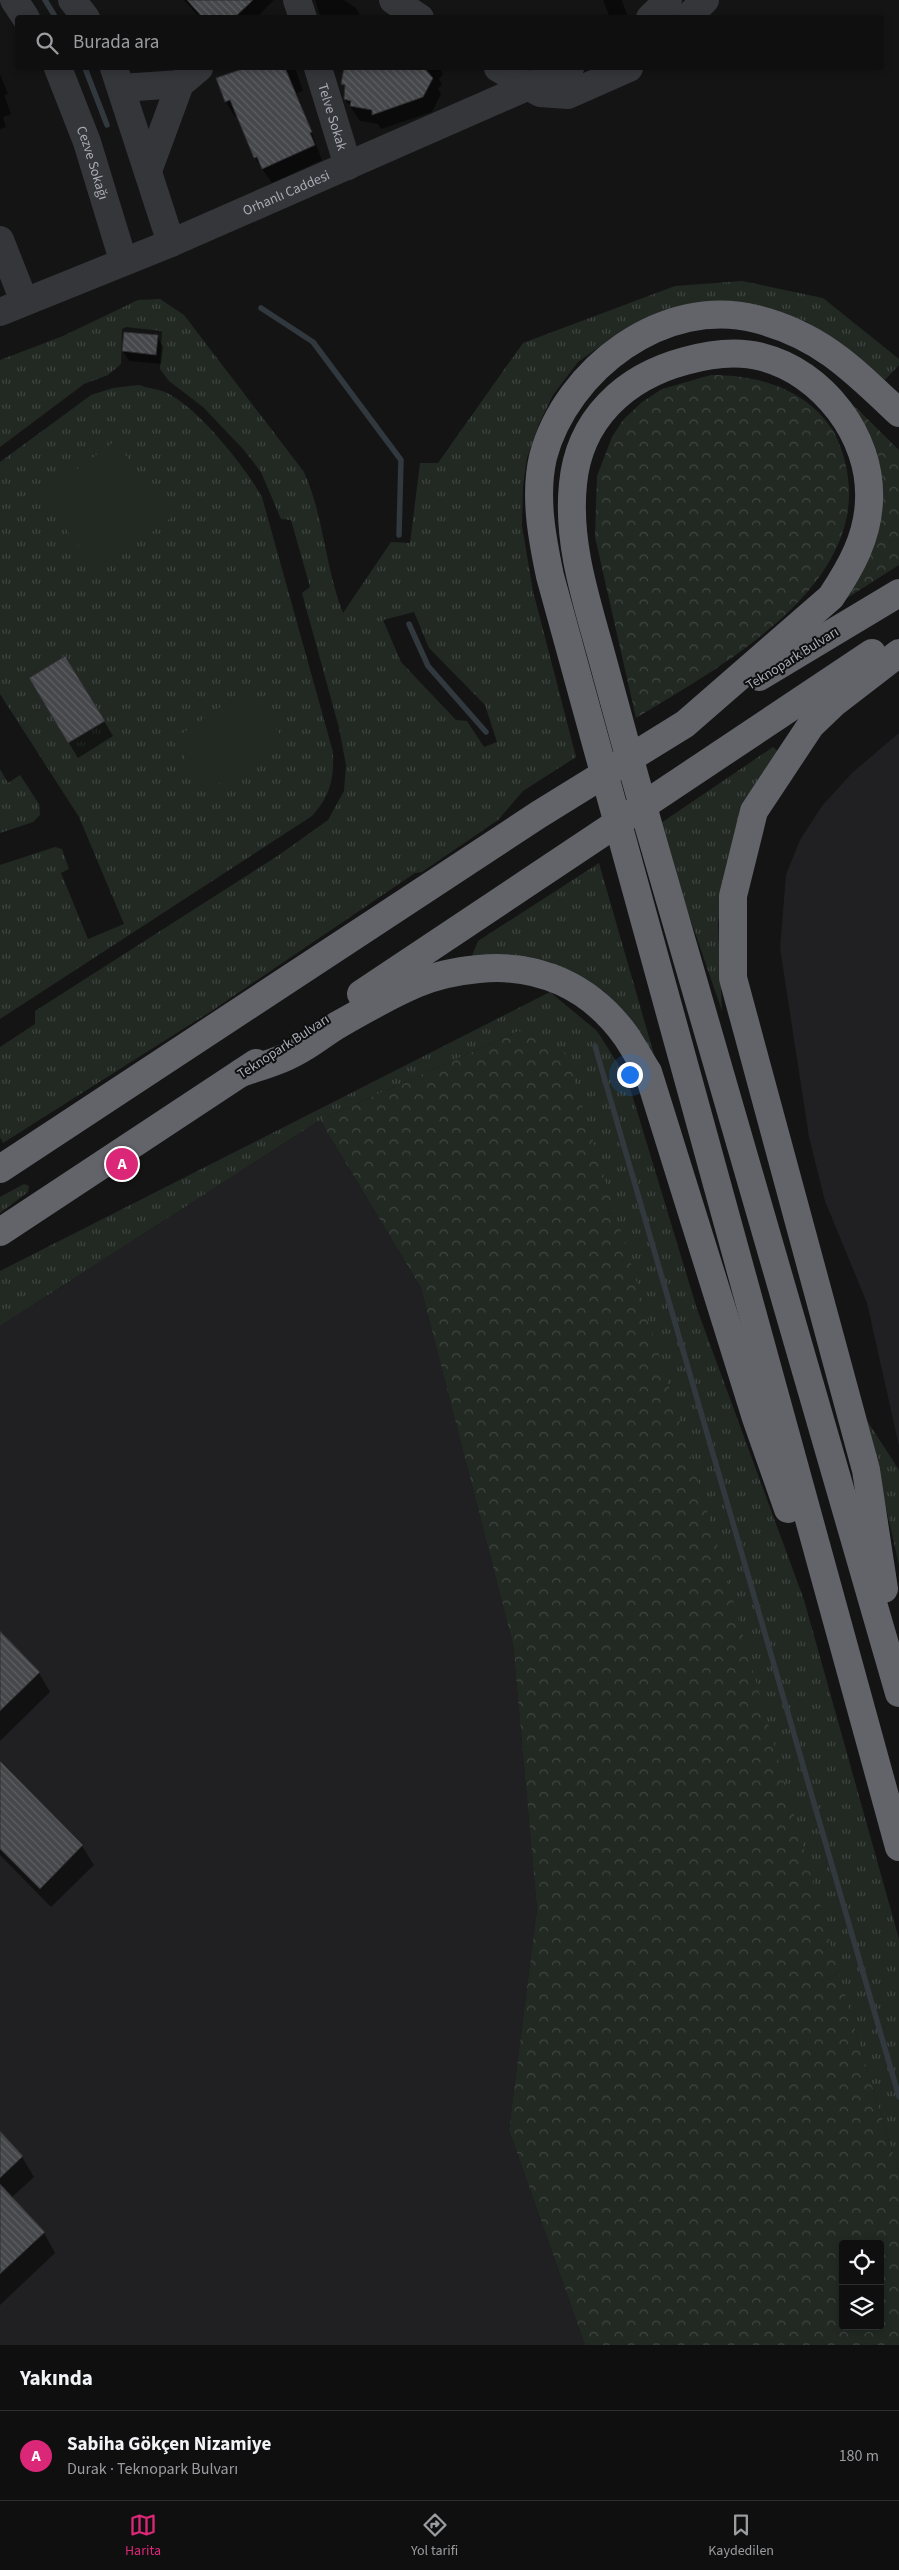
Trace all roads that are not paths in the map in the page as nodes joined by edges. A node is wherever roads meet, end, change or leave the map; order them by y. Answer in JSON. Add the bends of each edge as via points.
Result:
{"nodes":[{"id":1,"x":14,"y":0,"type":"edge"},
{"id":2,"x":72,"y":0,"type":"edge"},
{"id":3,"x":297,"y":0,"type":"edge"},
{"id":4,"x":393,"y":0,"type":"edge"},
{"id":5,"x":635,"y":0,"type":"edge"},
{"id":6,"x":668,"y":0,"type":"edge"},
{"id":7,"x":705,"y":0,"type":"edge"},
{"id":8,"x":24,"y":15,"type":"edge"},
{"id":9,"x":84,"y":15,"type":"edge"},
{"id":10,"x":302,"y":15,"type":"edge"},
{"id":11,"x":416,"y":15,"type":"edge"},
{"id":12,"x":640,"y":15,"type":"edge"},
{"id":13,"x":653,"y":15,"type":"edge"},
{"id":14,"x":690,"y":15,"type":"edge"},
{"id":15,"x":59,"y":70,"type":"edge"},
{"id":16,"x":319,"y":70,"type":"edge"},
{"id":17,"x":501,"y":70,"type":"edge"},
{"id":18,"x":565,"y":70,"type":"edge"},
{"id":19,"x":624,"y":70,"type":"edge"},
{"id":20,"x":190,"y":76,"type":"edge"},
{"id":21,"x":117,"y":78,"type":"edge"},
{"id":22,"x":526,"y":85,"type":"junction"},
{"id":23,"x":348,"y":166,"type":"junction"},
{"id":24,"x":148,"y":171,"type":"junction"},
{"id":25,"x":0,"y":240,"type":"edge"},
{"id":26,"x":171,"y":243,"type":"junction"},
{"id":27,"x":123,"y":260,"type":"junction"},
{"id":28,"x":24,"y":301,"type":"junction"},
{"id":29,"x":0,"y":312,"type":"edge"},
{"id":30,"x":899,"y":413,"type":"edge"},
{"id":31,"x":899,"y":593,"type":"edge"},
{"id":32,"x":899,"y":637,"type":"edge"},
{"id":33,"x":899,"y":653,"type":"edge"},
{"id":34,"x":685,"y":724,"type":"junction"},
{"id":35,"x":241,"y":1074,"type":"junction"},
{"id":36,"x":0,"y":1169,"type":"edge"},
{"id":37,"x":0,"y":1232,"type":"edge"},
{"id":38,"x":899,"y":1684,"type":"edge"},
{"id":39,"x":899,"y":1693,"type":"edge"},
{"id":40,"x":867,"y":1735,"type":"junction"},
{"id":41,"x":899,"y":1847,"type":"edge"}],
"edges":[{"from":1,"to":8,"type":"street"},
{"from":2,"to":9,"type":"street"},
{"from":3,"to":10,"type":"street"},
{"from":4,"to":11,"type":"street"},
{"from":5,"to":12,"type":"street"},
{"from":6,"to":13,"type":"street"},
{"from":7,"to":14,"type":"street"},
{"from":15,"to":27,"type":"street","name":"Cezve Sokağı","via":[[87,142]]},
{"from":16,"to":23,"type":"street","name":"Telve Sokak"},
{"from":17,"to":22,"type":"street"},
{"from":18,"to":22,"type":"street","name":"Orhanlı Caddesi"},
{"from":19,"to":22,"type":"street","via":[[568,95],[540,93]]},
{"from":20,"to":21,"type":"street"},
{"from":20,"to":24,"type":"street"},
{"from":21,"to":24,"type":"street"},
{"from":22,"to":23,"type":"street","name":"Orhanlı Caddesi"},
{"from":23,"to":26,"type":"street","name":"Orhanlı Caddesi"},
{"from":24,"to":26,"type":"street"},
{"from":25,"to":28,"type":"street"},
{"from":26,"to":27,"type":"street","name":"Orhanlı Caddesi"},
{"from":27,"to":28,"type":"street","name":"Orhanlı Caddesi"},
{"from":28,"to":29,"type":"street","name":"Orhanlı Caddesi"},
{"from":30,"to":40,"type":"highway","via":[[837,355],[786,328],[731,314],[686,317],[646,332],[609,357],[592,374],[574,396],[549,438],[539,482],[542,536],[550,576]]},
{"from":31,"to":34,"type":"highway","name":"Teknopark Bulvarı"},
{"from":32,"to":35,"type":"highway","name":"Teknopark Bulvarı"},
{"from":33,"to":38,"type":"highway","via":[[810,725],[754,811],[733,896],[733,978],[866,1470]]},
{"from":34,"to":36,"type":"highway","via":[[538,814]]},
{"from":34,"to":39,"type":"highway","via":[[831,596],[848,572],[866,524],[870,499],[867,473],[861,450],[848,424],[825,393],[805,377],[761,357],[737,353],[694,358],[645,374],[627,386],[595,421],[580,453],[573,481],[573,532],[584,592],[618,716]]},
{"from":35,"to":37,"type":"highway","name":"Teknopark Bulvarı"},
{"from":35,"to":40,"type":"highway","via":[[294,1054],[363,1010],[418,983],[465,970],[534,971],[579,991],[603,1011],[626,1036],[648,1072],[756,1418]]},
{"from":40,"to":41,"type":"highway"}]}
